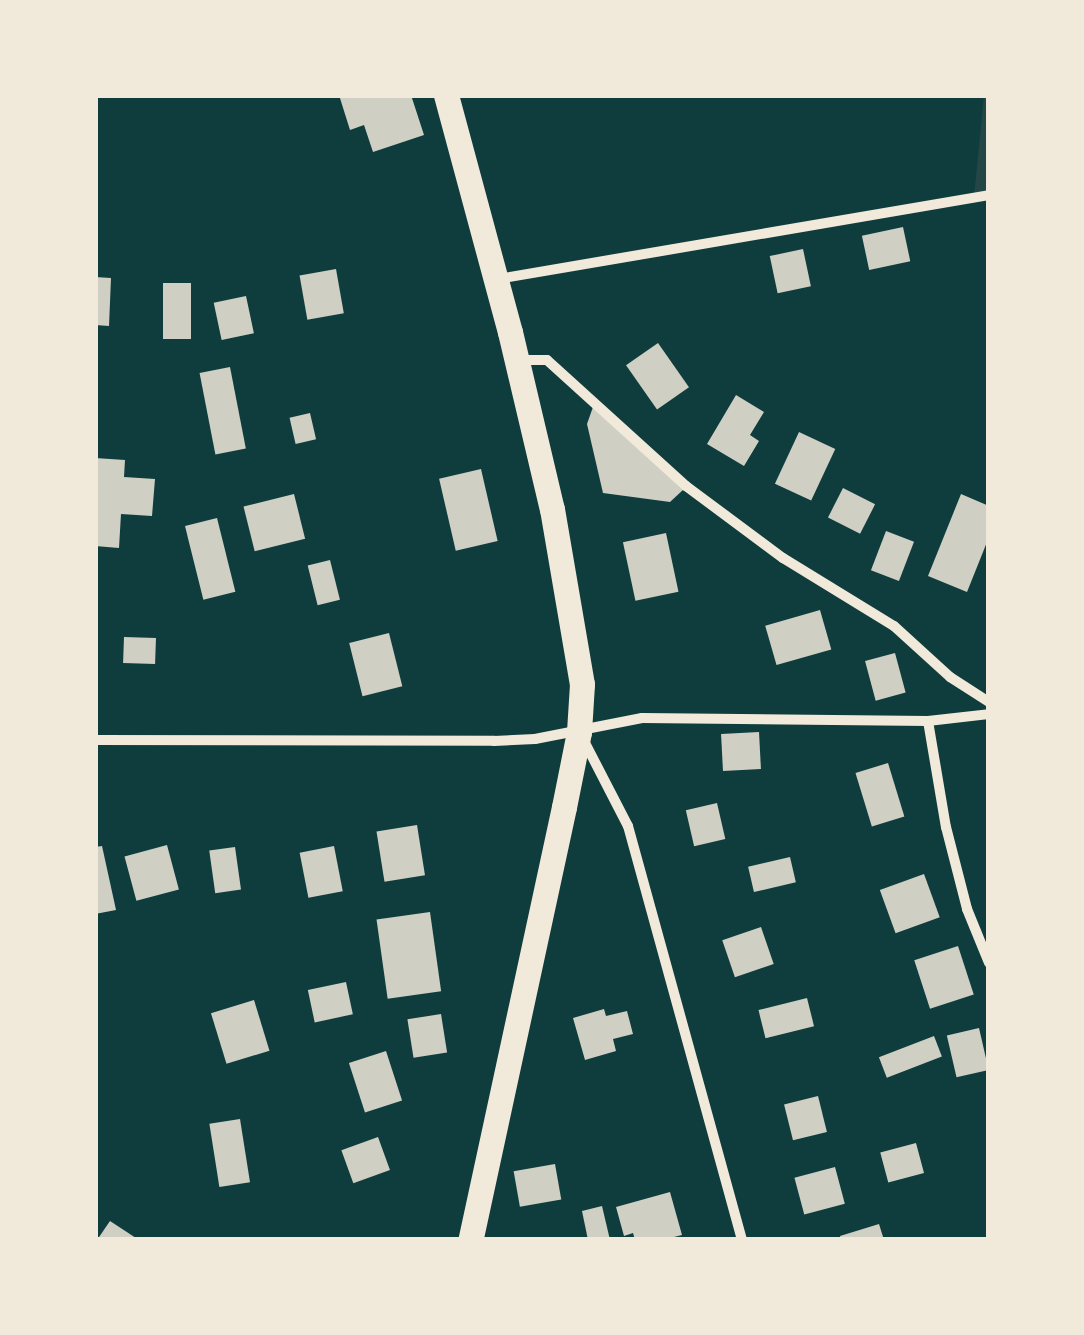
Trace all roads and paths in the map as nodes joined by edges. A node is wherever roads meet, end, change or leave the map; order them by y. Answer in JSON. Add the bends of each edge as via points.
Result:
{"nodes":[{"id":1,"x":446,"y":95,"type":"edge"},
{"id":2,"x":989,"y":195,"type":"edge"},
{"id":3,"x":497,"y":279,"type":"junction"},
{"id":4,"x":517,"y":360,"type":"junction"},
{"id":5,"x":989,"y":702,"type":"edge"},
{"id":6,"x":989,"y":714,"type":"edge"},
{"id":7,"x":928,"y":721,"type":"junction"},
{"id":8,"x":579,"y":732,"type":"junction"},
{"id":9,"x":95,"y":740,"type":"edge"},
{"id":10,"x":989,"y":963,"type":"edge"},
{"id":11,"x":470,"y":1240,"type":"edge"},
{"id":12,"x":742,"y":1240,"type":"edge"}],
"edges":[{"from":1,"to":3,"type":"main road"},
{"from":2,"to":3,"type":"street"},
{"from":3,"to":4,"type":"main road"},
{"from":4,"to":5,"type":"street","via":[[547,360],[686,486],[783,558],[894,626]]},
{"from":4,"to":8,"type":"main road","via":[[552,509],[582,684]]},
{"from":6,"to":7,"type":"street"},
{"from":7,"to":8,"type":"street","via":[[642,718]]},
{"from":7,"to":10,"type":"street","via":[[946,827]]},
{"from":8,"to":9,"type":"street","via":[[494,741]]},
{"from":8,"to":11,"type":"main road"},
{"from":8,"to":12,"type":"street","via":[[628,826]]}]}
